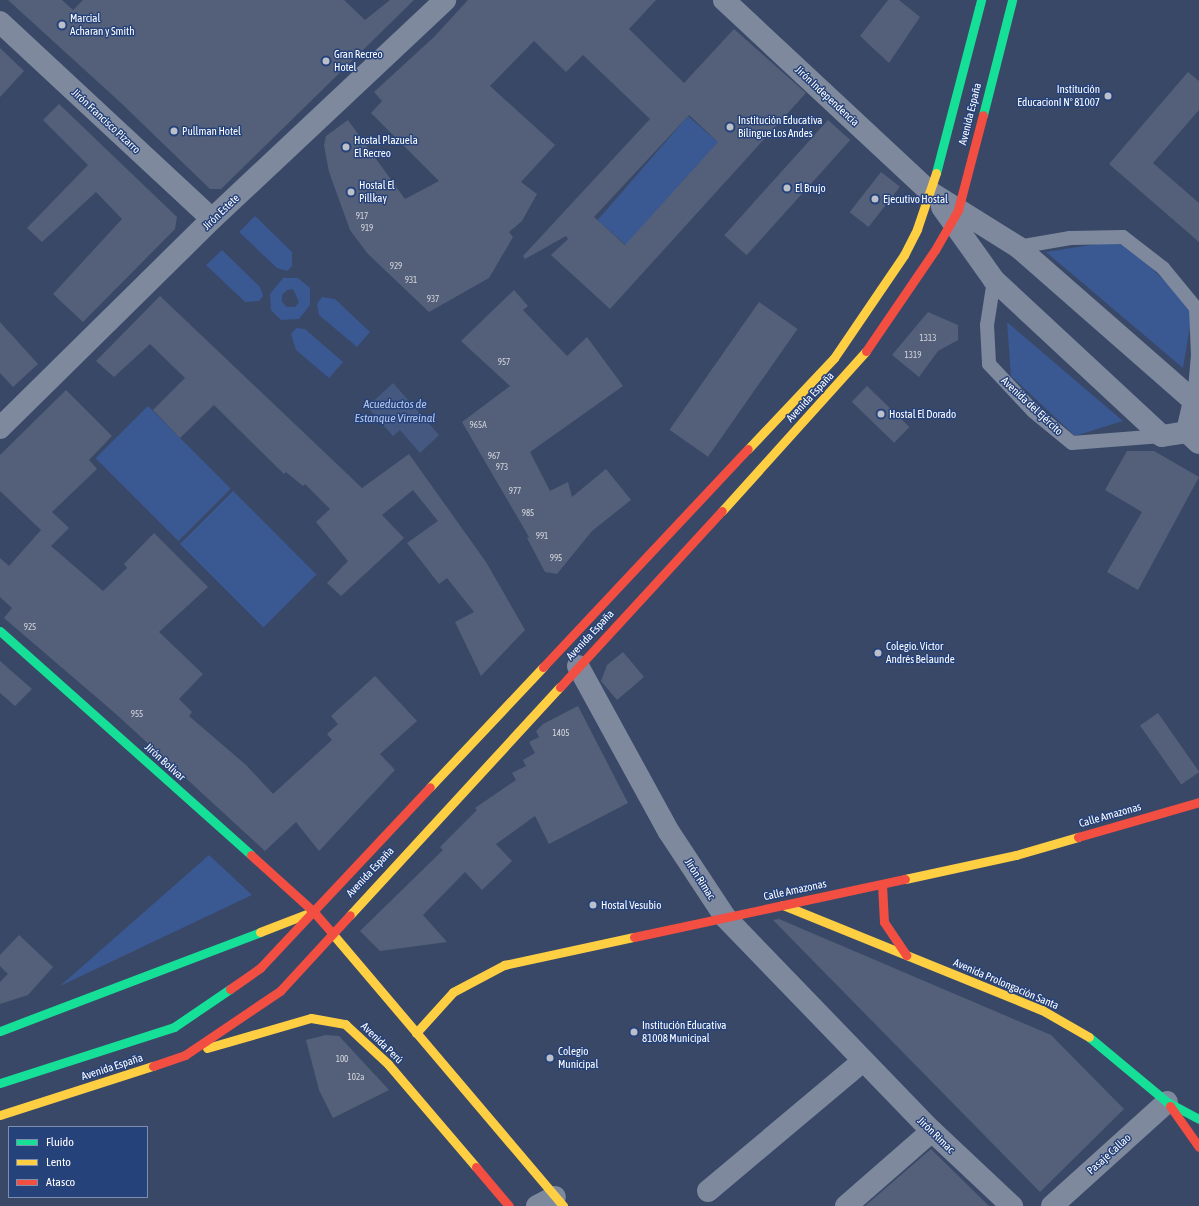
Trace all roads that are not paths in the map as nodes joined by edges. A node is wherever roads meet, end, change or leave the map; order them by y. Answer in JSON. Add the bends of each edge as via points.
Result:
{"nodes":[{"id":1,"x":445,"y":0,"type":"edge"},
{"id":2,"x":724,"y":0,"type":"edge"},
{"id":3,"x":981,"y":0,"type":"edge"},
{"id":4,"x":1012,"y":0,"type":"edge"},
{"id":5,"x":0,"y":22,"type":"edge"},
{"id":6,"x":930,"y":192,"type":"junction"},
{"id":7,"x":955,"y":216,"type":"junction"},
{"id":8,"x":212,"y":219,"type":"junction"},
{"id":9,"x":1018,"y":248,"type":"junction"},
{"id":10,"x":994,"y":280,"type":"junction"},
{"id":11,"x":1194,"y":401,"type":"junction"},
{"id":12,"x":0,"y":428,"type":"edge"},
{"id":13,"x":1162,"y":436,"type":"junction"},
{"id":14,"x":1193,"y":438,"type":"edge"},
{"id":15,"x":0,"y":631,"type":"edge"},
{"id":16,"x":578,"y":666,"type":"junction"},
{"id":17,"x":1199,"y":802,"type":"edge"},
{"id":18,"x":882,"y":884,"type":"junction"},
{"id":19,"x":783,"y":905,"type":"junction"},
{"id":20,"x":313,"y":911,"type":"junction"},
{"id":21,"x":724,"y":917,"type":"junction"},
{"id":22,"x":331,"y":932,"type":"junction"},
{"id":23,"x":906,"y":955,"type":"junction"},
{"id":24,"x":0,"y":1031,"type":"edge"},
{"id":25,"x":416,"y":1033,"type":"junction"},
{"id":26,"x":185,"y":1055,"type":"junction"},
{"id":27,"x":863,"y":1061,"type":"junction"},
{"id":28,"x":0,"y":1083,"type":"edge"},
{"id":29,"x":1167,"y":1102,"type":"junction"},
{"id":30,"x":0,"y":1115,"type":"edge"},
{"id":31,"x":1199,"y":1120,"type":"edge"},
{"id":32,"x":932,"y":1131,"type":"junction"},
{"id":33,"x":1199,"y":1147,"type":"edge"},
{"id":34,"x":708,"y":1191,"type":"dead end"},
{"id":35,"x":551,"y":1203,"type":"edge"},
{"id":36,"x":509,"y":1206,"type":"edge"},
{"id":37,"x":846,"y":1206,"type":"edge"},
{"id":38,"x":1012,"y":1206,"type":"edge"},
{"id":39,"x":1052,"y":1206,"type":"edge"}],
"edges":[{"from":1,"to":8,"type":"street","name":"Jirón Estete"},
{"from":2,"to":6,"type":"street","name":"Jirón Independencia"},
{"from":3,"to":6,"type":"main road","name":"Avenida España"},
{"from":4,"to":7,"type":"main road","name":"Avenida España"},
{"from":5,"to":8,"type":"street","name":"Jirón Francisco Pizarro"},
{"from":6,"to":7,"type":"street"},
{"from":6,"to":20,"type":"main road","name":"Avenida España","via":[[904,255],[834,358]]},
{"from":7,"to":9,"type":"street"},
{"from":7,"to":10,"type":"street"},
{"from":7,"to":16,"type":"main road","name":"Avenida España","via":[[858,363]]},
{"from":8,"to":12,"type":"street","name":"Jirón Estete"},
{"from":9,"to":11,"type":"street"},
{"from":9,"to":11,"type":"lane","name":"Avenida del Ejército","via":[[1070,238],[1123,237],[1163,268],[1196,308],[1198,354]]},
{"from":10,"to":13,"type":"street"},
{"from":10,"to":13,"type":"lane","name":"Avenida del Ejército","via":[[987,325],[989,364],[1033,411],[1072,443]]},
{"from":11,"to":14,"type":"street","name":"Avenida del Ejército"},
{"from":13,"to":14,"type":"street","name":"Avenida del Ejército"},
{"from":15,"to":20,"type":"main road","name":"Jirón Bolívar"},
{"from":16,"to":21,"type":"street","name":"Jirón Rimac","via":[[669,832]]},
{"from":16,"to":22,"type":"main road","name":"Avenida España"},
{"from":17,"to":18,"type":"main road","name":"Calle Amazonas","via":[[1016,855]]},
{"from":18,"to":19,"type":"main road","name":"Calle Amazonas"},
{"from":18,"to":23,"type":"main road","via":[[884,922]]},
{"from":19,"to":21,"type":"main road","name":"Calle Amazonas"},
{"from":19,"to":23,"type":"main road","name":"Avenida Prolongación Santa"},
{"from":20,"to":22,"type":"main road"},
{"from":20,"to":24,"type":"main road","name":"Avenida España"},
{"from":20,"to":28,"type":"main road","via":[[260,968],[174,1027]]},
{"from":21,"to":25,"type":"main road","name":"Calle Amazonas","via":[[504,965],[453,992]]},
{"from":21,"to":27,"type":"street","name":"Jirón Rimac"},
{"from":22,"to":25,"type":"main road"},
{"from":22,"to":26,"type":"main road","name":"Avenida España","via":[[280,991]]},
{"from":23,"to":29,"type":"main road","name":"Avenida Prolongación Santa","via":[[1042,1010],[1086,1034]]},
{"from":25,"to":35,"type":"main road"},
{"from":26,"to":30,"type":"main road","name":"Avenida España"},
{"from":26,"to":36,"type":"main road","name":"Avenida Perú","via":[[311,1018],[345,1024],[388,1064]]},
{"from":27,"to":32,"type":"street","name":"Jirón Rimac"},
{"from":27,"to":34,"type":"street"},
{"from":29,"to":31,"type":"main road","name":"Avenida Prolongación Santa"},
{"from":29,"to":33,"type":"main road","name":"Avenida Prolongación Santa"},
{"from":29,"to":39,"type":"street","name":"Pasaje Callao"},
{"from":32,"to":37,"type":"street"},
{"from":32,"to":38,"type":"street","name":"Jirón Rimac"}]}
